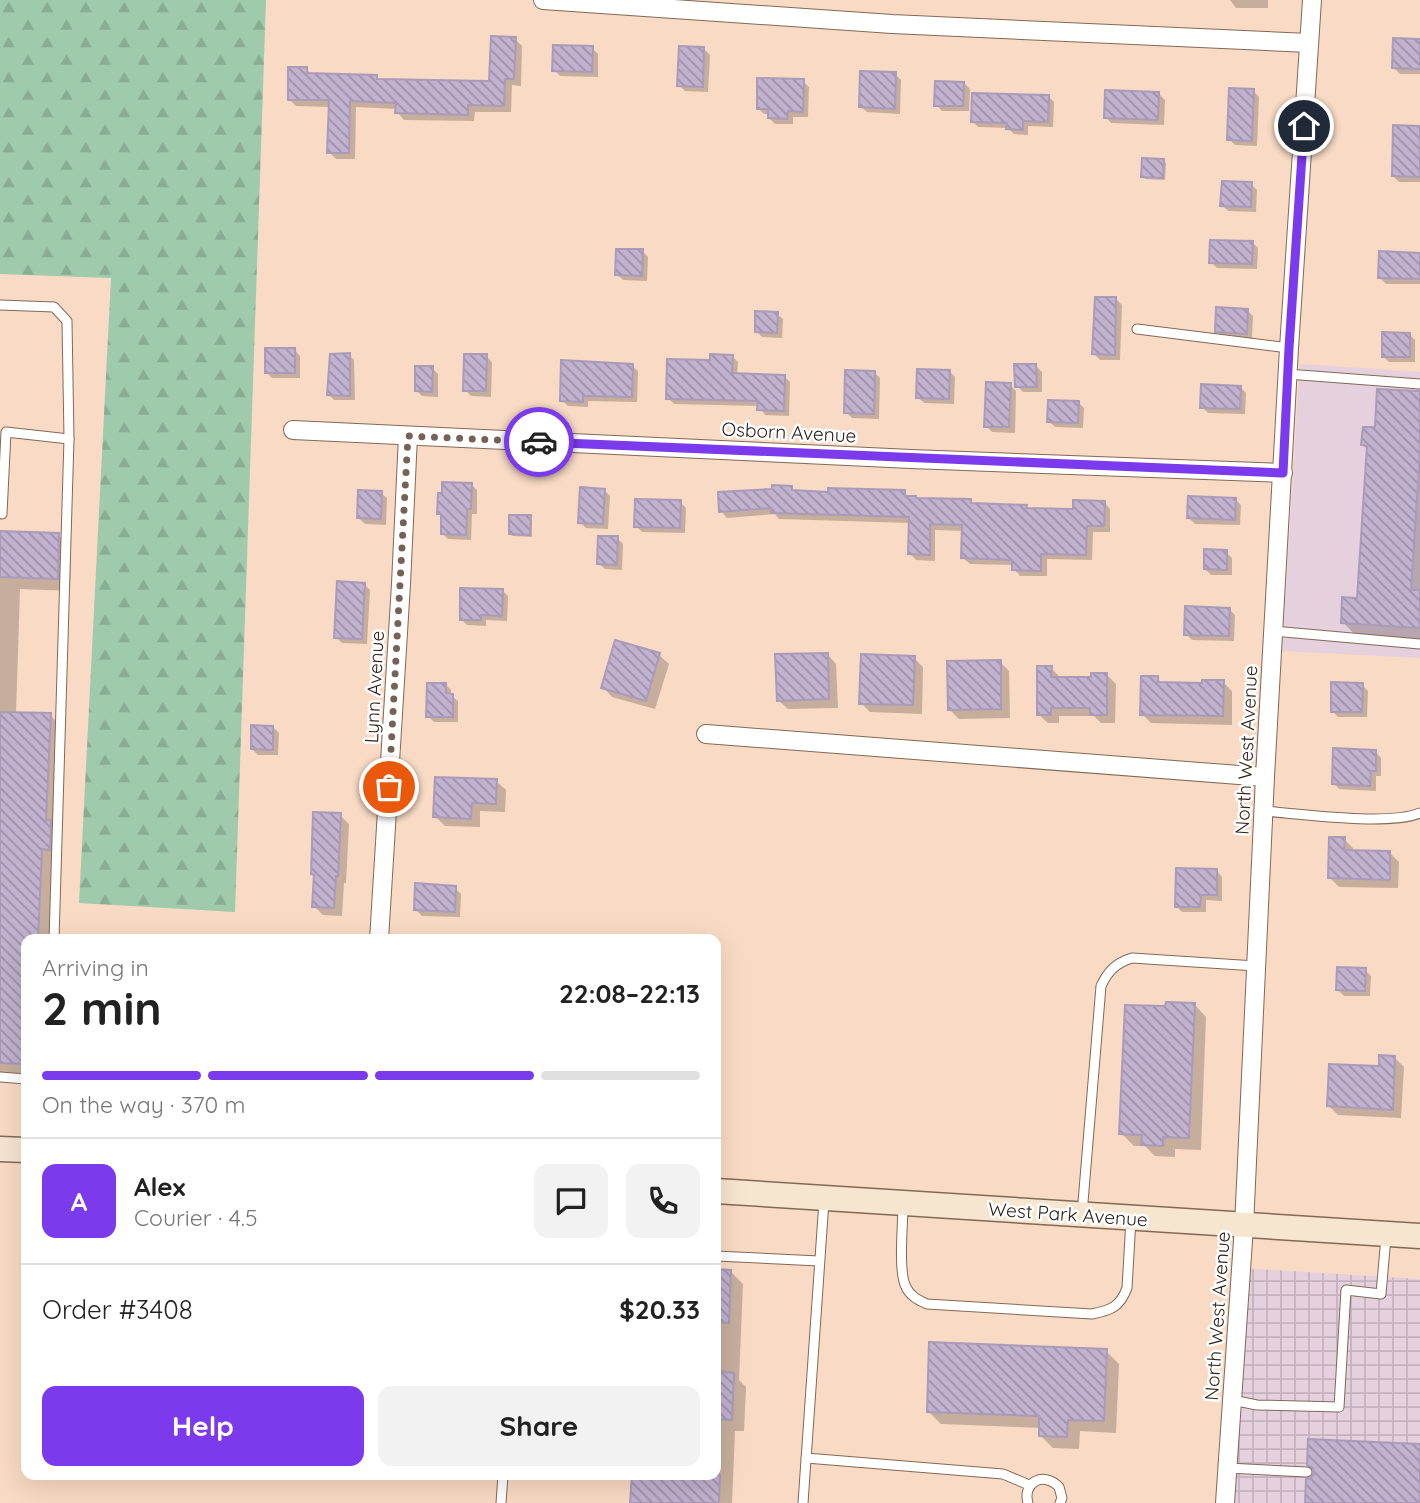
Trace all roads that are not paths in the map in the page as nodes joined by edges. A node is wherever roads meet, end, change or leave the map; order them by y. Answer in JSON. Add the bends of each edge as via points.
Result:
{"nodes":[{"id":1,"x":543,"y":0,"type":"edge"},
{"id":2,"x":1312,"y":0,"type":"edge"},
{"id":3,"x":1309,"y":43,"type":"junction"},
{"id":4,"x":0,"y":305,"type":"edge"},
{"id":5,"x":1137,"y":329,"type":"dead end"},
{"id":6,"x":1289,"y":348,"type":"junction"},
{"id":7,"x":1287,"y":374,"type":"junction"},
{"id":8,"x":1420,"y":384,"type":"edge"},
{"id":9,"x":293,"y":430,"type":"dead end"},
{"id":10,"x":408,"y":436,"type":"junction"},
{"id":11,"x":69,"y":439,"type":"junction"},
{"id":12,"x":1283,"y":473,"type":"junction"},
{"id":13,"x":0,"y":513,"type":"edge"},
{"id":14,"x":1273,"y":631,"type":"junction"},
{"id":15,"x":1420,"y":644,"type":"edge"},
{"id":16,"x":706,"y":734,"type":"dead end"},
{"id":17,"x":1265,"y":777,"type":"junction"},
{"id":18,"x":1263,"y":811,"type":"junction"},
{"id":19,"x":1420,"y":813,"type":"edge"},
{"id":20,"x":54,"y":934,"type":"edge"},
{"id":21,"x":379,"y":934,"type":"edge"},
{"id":22,"x":1256,"y":966,"type":"junction"},
{"id":23,"x":0,"y":1077,"type":"edge"},
{"id":24,"x":21,"y":1079,"type":"edge"},
{"id":25,"x":0,"y":1149,"type":"edge"},
{"id":26,"x":21,"y":1150,"type":"edge"},
{"id":27,"x":721,"y":1191,"type":"edge"},
{"id":28,"x":824,"y":1198,"type":"junction"},
{"id":29,"x":903,"y":1203,"type":"junction"},
{"id":30,"x":1082,"y":1214,"type":"junction"},
{"id":31,"x":1132,"y":1218,"type":"junction"},
{"id":32,"x":1244,"y":1226,"type":"junction"},
{"id":33,"x":1386,"y":1234,"type":"junction"},
{"id":34,"x":1420,"y":1236,"type":"edge"},
{"id":35,"x":721,"y":1256,"type":"edge"},
{"id":36,"x":819,"y":1261,"type":"junction"},
{"id":37,"x":1232,"y":1401,"type":"junction"},
{"id":38,"x":806,"y":1458,"type":"junction"},
{"id":39,"x":1227,"y":1468,"type":"junction"},
{"id":40,"x":1307,"y":1472,"type":"dead end"},
{"id":41,"x":503,"y":1480,"type":"edge"},
{"id":42,"x":1029,"y":1485,"type":"junction"},
{"id":43,"x":501,"y":1503,"type":"edge"},
{"id":44,"x":803,"y":1503,"type":"edge"},
{"id":45,"x":1028,"y":1503,"type":"edge"},
{"id":46,"x":1060,"y":1503,"type":"edge"},
{"id":47,"x":1225,"y":1503,"type":"edge"}],
"edges":[{"from":1,"to":3,"type":"street","via":[[892,24]]},
{"from":2,"to":3,"type":"street","name":"North West Avenue"},
{"from":3,"to":6,"type":"street","name":"North West Avenue"},
{"from":4,"to":11,"type":"lane","via":[[54,307],[67,321]]},
{"from":5,"to":6,"type":"lane"},
{"from":6,"to":7,"type":"street","name":"North West Avenue"},
{"from":7,"to":8,"type":"lane"},
{"from":7,"to":12,"type":"street","name":"North West Avenue"},
{"from":9,"to":10,"type":"street","name":"Osborn Avenue"},
{"from":10,"to":12,"type":"street","name":"Osborn Avenue"},
{"from":10,"to":21,"type":"street","name":"Lynn Avenue"},
{"from":11,"to":13,"type":"lane","via":[[6,432]]},
{"from":11,"to":20,"type":"lane"},
{"from":12,"to":14,"type":"street","name":"North West Avenue"},
{"from":14,"to":15,"type":"lane"},
{"from":14,"to":17,"type":"street","name":"North West Avenue"},
{"from":16,"to":17,"type":"street"},
{"from":17,"to":18,"type":"street","name":"North West Avenue"},
{"from":18,"to":19,"type":"lane","via":[[1381,819]]},
{"from":18,"to":22,"type":"street","name":"North West Avenue"},
{"from":22,"to":30,"type":"lane","via":[[1132,958],[1106,974],[1101,986]]},
{"from":22,"to":32,"type":"street","name":"North West Avenue"},
{"from":23,"to":24,"type":"lane"},
{"from":25,"to":26,"type":"main road"},
{"from":27,"to":28,"type":"main road","name":"West Park Avenue"},
{"from":28,"to":29,"type":"main road","name":"West Park Avenue"},
{"from":28,"to":36,"type":"lane"},
{"from":29,"to":30,"type":"main road","name":"West Park Avenue"},
{"from":29,"to":31,"type":"lane","via":[[902,1277],[906,1289],[927,1304],[941,1305],[1093,1314],[1116,1307],[1127,1288]]},
{"from":30,"to":31,"type":"main road","name":"West Park Avenue"},
{"from":31,"to":32,"type":"main road","name":"West Park Avenue"},
{"from":32,"to":33,"type":"main road","name":"West Park Avenue"},
{"from":32,"to":37,"type":"street","name":"North West Avenue"},
{"from":33,"to":34,"type":"main road","name":"West Park Avenue"},
{"from":33,"to":37,"type":"lane","via":[[1381,1294],[1346,1290],[1339,1407]]},
{"from":35,"to":36,"type":"lane"},
{"from":36,"to":38,"type":"lane"},
{"from":37,"to":39,"type":"street","name":"North West Avenue"},
{"from":38,"to":42,"type":"lane","via":[[1003,1474]]},
{"from":38,"to":44,"type":"lane"},
{"from":39,"to":40,"type":"lane"},
{"from":39,"to":47,"type":"street","name":"North West Avenue"},
{"from":41,"to":43,"type":"lane"},
{"from":42,"to":45,"type":"lane"},
{"from":42,"to":46,"type":"lane","via":[[1051,1479],[1059,1487]]}]}
